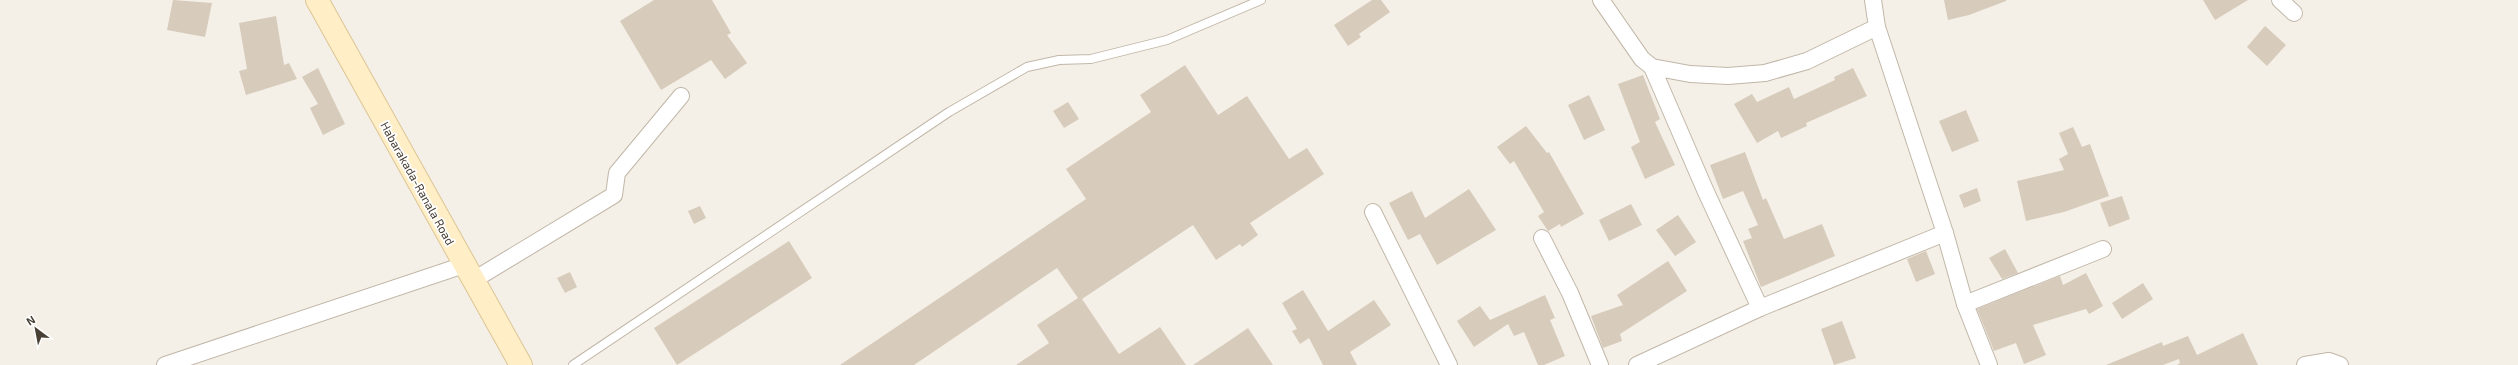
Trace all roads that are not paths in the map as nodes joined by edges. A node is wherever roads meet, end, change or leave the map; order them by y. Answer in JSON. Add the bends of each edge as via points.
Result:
{"nodes":[{"id":1,"x":317,"y":0,"type":"edge"},
{"id":2,"x":1261,"y":0,"type":"edge"},
{"id":3,"x":1601,"y":0,"type":"edge"},
{"id":4,"x":1873,"y":0,"type":"edge"},
{"id":5,"x":2280,"y":0,"type":"edge"},
{"id":6,"x":2294,"y":13,"type":"dead end"},
{"id":7,"x":1877,"y":27,"type":"junction"},
{"id":8,"x":1652,"y":67,"type":"junction"},
{"id":9,"x":682,"y":96,"type":"dead end"},
{"id":10,"x":1373,"y":212,"type":"dead end"},
{"id":11,"x":1945,"y":233,"type":"junction"},
{"id":12,"x":1542,"y":238,"type":"dead end"},
{"id":13,"x":2102,"y":249,"type":"dead end"},
{"id":14,"x":468,"y":273,"type":"junction"},
{"id":15,"x":1965,"y":304,"type":"junction"},
{"id":16,"x":1760,"y":308,"type":"junction"},
{"id":17,"x":165,"y":365,"type":"edge"},
{"id":18,"x":521,"y":365,"type":"edge"},
{"id":19,"x":573,"y":365,"type":"edge"},
{"id":20,"x":1449,"y":365,"type":"edge"},
{"id":21,"x":1600,"y":365,"type":"edge"},
{"id":22,"x":1637,"y":365,"type":"edge"},
{"id":23,"x":1989,"y":365,"type":"edge"},
{"id":24,"x":2305,"y":365,"type":"edge"},
{"id":25,"x":2340,"y":365,"type":"edge"}],
"edges":[{"from":1,"to":14,"type":"main road","name":"Habarakada-Ranala Road"},
{"from":2,"to":19,"type":"lane","via":[[1167,40],[1091,58],[1059,60],[1027,67],[949,112]]},
{"from":3,"to":8,"type":"street","via":[[1642,59]]},
{"from":4,"to":7,"type":"street"},
{"from":5,"to":6,"type":"street"},
{"from":7,"to":8,"type":"street","via":[[1807,61],[1765,72],[1728,76],[1690,74]]},
{"from":7,"to":11,"type":"street"},
{"from":8,"to":16,"type":"street"},
{"from":9,"to":14,"type":"street","via":[[617,173],[614,195]]},
{"from":10,"to":20,"type":"street"},
{"from":11,"to":15,"type":"street"},
{"from":11,"to":16,"type":"street"},
{"from":12,"to":21,"type":"street","via":[[1570,293]]},
{"from":13,"to":15,"type":"street"},
{"from":14,"to":17,"type":"street"},
{"from":14,"to":18,"type":"main road","name":"Habarakada-Ranala Road"},
{"from":15,"to":23,"type":"street"},
{"from":16,"to":22,"type":"street"},
{"from":24,"to":25,"type":"street","via":[[2329,361]]}]}
